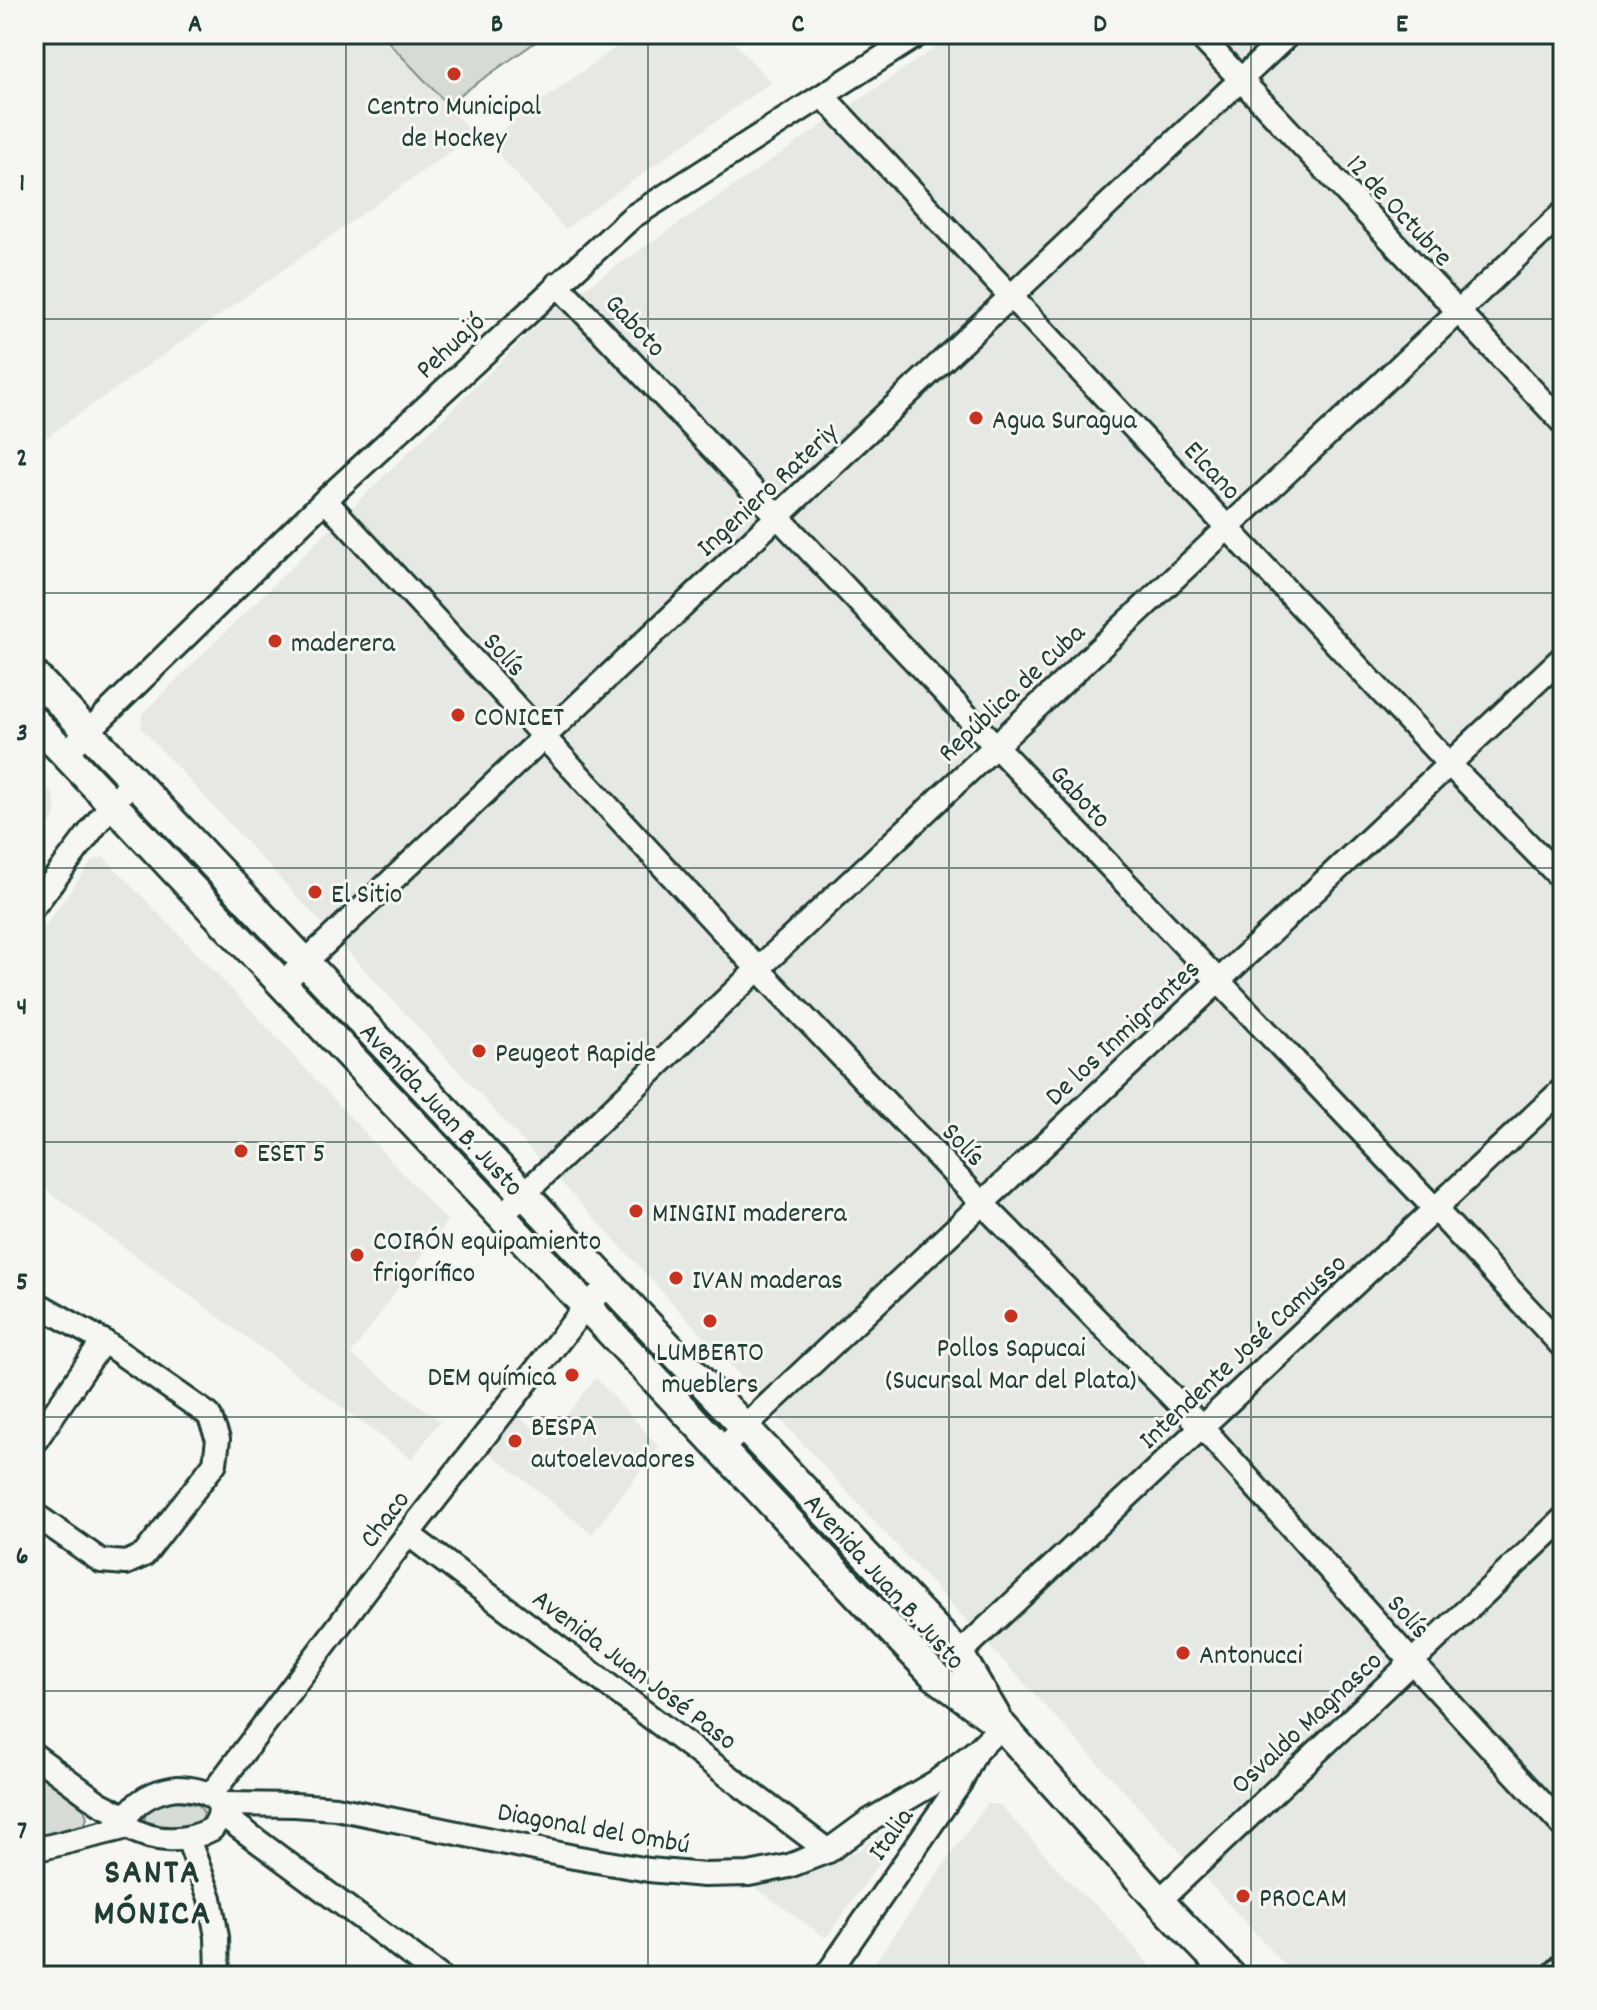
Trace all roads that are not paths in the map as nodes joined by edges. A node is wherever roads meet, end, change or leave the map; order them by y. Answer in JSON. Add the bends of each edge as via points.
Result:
{"nodes":[{"id":1,"x":919,"y":34,"type":"edge"},
{"id":2,"x":1198,"y":34,"type":"edge"},
{"id":3,"x":1289,"y":34,"type":"edge"},
{"id":4,"x":1240,"y":81,"type":"junction"},
{"id":5,"x":823,"y":96,"type":"junction"},
{"id":6,"x":1563,"y":213,"type":"edge"},
{"id":7,"x":557,"y":284,"type":"junction"},
{"id":8,"x":1012,"y":297,"type":"junction"},
{"id":9,"x":1457,"y":312,"type":"junction"},
{"id":10,"x":1563,"y":423,"type":"edge"},
{"id":11,"x":325,"y":500,"type":"junction"},
{"id":12,"x":778,"y":517,"type":"junction"},
{"id":13,"x":1228,"y":528,"type":"junction"},
{"id":14,"x":1563,"y":657,"type":"edge"},
{"id":15,"x":34,"y":675,"type":"edge"},
{"id":16,"x":34,"y":721,"type":"edge"},
{"id":17,"x":88,"y":732,"type":"junction"},
{"id":18,"x":543,"y":739,"type":"junction"},
{"id":19,"x":996,"y":746,"type":"junction"},
{"id":20,"x":65,"y":754,"type":"junction"},
{"id":21,"x":1449,"y":764,"type":"junction"},
{"id":22,"x":134,"y":781,"type":"junction"},
{"id":23,"x":112,"y":803,"type":"junction"},
{"id":24,"x":1563,"y":880,"type":"edge"},
{"id":25,"x":34,"y":906,"type":"edge"},
{"id":26,"x":305,"y":962,"type":"junction"},
{"id":27,"x":758,"y":969,"type":"junction"},
{"id":28,"x":1217,"y":982,"type":"junction"},
{"id":29,"x":282,"y":984,"type":"junction"},
{"id":30,"x":1563,"y":1089,"type":"edge"},
{"id":31,"x":524,"y":1194,"type":"junction"},
{"id":32,"x":982,"y":1203,"type":"junction"},
{"id":33,"x":1436,"y":1210,"type":"junction"},
{"id":34,"x":501,"y":1216,"type":"junction"},
{"id":35,"x":610,"y":1284,"type":"junction"},
{"id":36,"x":34,"y":1302,"type":"edge"},
{"id":37,"x":586,"y":1306,"type":"junction"},
{"id":38,"x":103,"y":1341,"type":"junction"},
{"id":39,"x":1563,"y":1347,"type":"edge"},
{"id":40,"x":744,"y":1427,"type":"junction"},
{"id":41,"x":1203,"y":1428,"type":"junction"},
{"id":42,"x":34,"y":1443,"type":"edge"},
{"id":43,"x":721,"y":1449,"type":"junction"},
{"id":44,"x":34,"y":1514,"type":"edge"},
{"id":45,"x":1563,"y":1519,"type":"edge"},
{"id":46,"x":408,"y":1534,"type":"junction"},
{"id":47,"x":959,"y":1654,"type":"junction"},
{"id":48,"x":1412,"y":1662,"type":"junction"},
{"id":49,"x":1002,"y":1726,"type":"junction"},
{"id":50,"x":976,"y":1751,"type":"junction"},
{"id":51,"x":34,"y":1755,"type":"edge"},
{"id":52,"x":217,"y":1804,"type":"junction"},
{"id":53,"x":127,"y":1822,"type":"junction"},
{"id":54,"x":1563,"y":1826,"type":"edge"},
{"id":55,"x":188,"y":1839,"type":"junction"},
{"id":56,"x":34,"y":1850,"type":"edge"},
{"id":57,"x":828,"y":1851,"type":"junction"},
{"id":58,"x":1159,"y":1901,"type":"junction"},
{"id":59,"x":1563,"y":1965,"type":"edge"},
{"id":60,"x":1227,"y":1975,"type":"edge"},
{"id":61,"x":218,"y":1976,"type":"edge"},
{"id":62,"x":439,"y":1976,"type":"edge"},
{"id":63,"x":826,"y":1976,"type":"edge"},
{"id":64,"x":1552,"y":1976,"type":"edge"}],
"edges":[{"from":1,"to":5,"type":"street","name":"Pehuajó"},
{"from":2,"to":4,"type":"street","name":"12 de Octubre"},
{"from":3,"to":4,"type":"street","name":"Ingeniero Rateriy"},
{"from":4,"to":8,"type":"street","name":"Ingeniero Rateriy"},
{"from":4,"to":9,"type":"street","name":"12 de Octubre"},
{"from":5,"to":7,"type":"street","name":"Pehuajó","via":[[632,217]]},
{"from":5,"to":8,"type":"street","name":"Elcano"},
{"from":6,"to":9,"type":"street","name":"República de Cuba"},
{"from":7,"to":11,"type":"street","name":"Pehuajó"},
{"from":7,"to":12,"type":"street","name":"Gaboto"},
{"from":8,"to":12,"type":"street","name":"Ingeniero Rateriy"},
{"from":8,"to":13,"type":"street","name":"Elcano"},
{"from":9,"to":10,"type":"street","name":"12 de Octubre"},
{"from":9,"to":13,"type":"street","name":"República de Cuba"},
{"from":11,"to":17,"type":"street","name":"Pehuajó"},
{"from":11,"to":18,"type":"street","name":"Solís"},
{"from":12,"to":18,"type":"street","name":"Ingeniero Rateriy"},
{"from":12,"to":19,"type":"street","name":"Gaboto"},
{"from":13,"to":19,"type":"street","name":"República de Cuba"},
{"from":13,"to":21,"type":"street","name":"Elcano"},
{"from":14,"to":21,"type":"street","name":"De los Inmigrantes"},
{"from":15,"to":17,"type":"main road","name":"Avenida Juan B. Justo"},
{"from":16,"to":20,"type":"main road","name":"Avenida Juan B. Justo"},
{"from":17,"to":20,"type":"street","name":"Pehuajó"},
{"from":17,"to":22,"type":"main road","name":"Avenida Juan B. Justo"},
{"from":18,"to":26,"type":"street","name":"Ingeniero Rateriy"},
{"from":18,"to":27,"type":"street","name":"Solís"},
{"from":19,"to":27,"type":"street","name":"República de Cuba"},
{"from":19,"to":28,"type":"street","name":"Gaboto"},
{"from":20,"to":23,"type":"main road","name":"Avenida Juan B. Justo"},
{"from":21,"to":24,"type":"street","name":"Elcano"},
{"from":21,"to":28,"type":"street","name":"De los Inmigrantes"},
{"from":22,"to":23,"type":"street"},
{"from":22,"to":26,"type":"main road","name":"Avenida Juan B. Justo"},
{"from":23,"to":25,"type":"street"},
{"from":23,"to":29,"type":"main road","name":"Avenida Juan B. Justo"},
{"from":26,"to":29,"type":"street","name":"Ingeniero Rateriy"},
{"from":26,"to":31,"type":"main road","name":"Avenida Juan B. Justo"},
{"from":27,"to":31,"type":"street","name":"República de Cuba"},
{"from":27,"to":32,"type":"street","name":"Solís"},
{"from":28,"to":32,"type":"street","name":"De los Inmigrantes"},
{"from":28,"to":33,"type":"street","name":"Gaboto"},
{"from":29,"to":34,"type":"main road","name":"Avenida Juan B. Justo"},
{"from":30,"to":33,"type":"street","name":"Intendente José Camusso"},
{"from":31,"to":34,"type":"street","name":"República de Cuba"},
{"from":31,"to":35,"type":"main road","name":"Avenida Juan B. Justo"},
{"from":32,"to":40,"type":"street","name":"De los Inmigrantes"},
{"from":32,"to":41,"type":"street","name":"Solís"},
{"from":33,"to":39,"type":"street","name":"Gaboto"},
{"from":33,"to":41,"type":"street","name":"Intendente José Camusso"},
{"from":34,"to":37,"type":"main road","name":"Avenida Juan B. Justo"},
{"from":35,"to":37,"type":"street","name":"Chaco"},
{"from":35,"to":40,"type":"main road","name":"Avenida Juan B. Justo"},
{"from":36,"to":38,"type":"street"},
{"from":37,"to":43,"type":"main road","name":"Avenida Juan B. Justo"},
{"from":37,"to":46,"type":"street","name":"Chaco"},
{"from":38,"to":42,"type":"street"},
{"from":38,"to":44,"type":"street","via":[[209,1415],[218,1439],[215,1463],[144,1555],[126,1563],[101,1561]]},
{"from":40,"to":43,"type":"street","name":"De los Inmigrantes"},
{"from":40,"to":47,"type":"main road","name":"Avenida Juan B. Justo"},
{"from":41,"to":47,"type":"street","name":"Intendente José Camusso"},
{"from":41,"to":48,"type":"street","name":"Solís"},
{"from":43,"to":49,"type":"main road","name":"Avenida Juan B. Justo","via":[[935,1676]]},
{"from":45,"to":48,"type":"street","name":"Osvaldo Magnasco"},
{"from":46,"to":52,"type":"street","name":"Chaco"},
{"from":46,"to":57,"type":"street","name":"Avenida Juan José Paso"},
{"from":47,"to":49,"type":"main road","name":"Avenida Juan B. Justo"},
{"from":48,"to":54,"type":"street","name":"Solís"},
{"from":48,"to":58,"type":"street","name":"Osvaldo Magnasco"},
{"from":49,"to":50,"type":"street","name":"Italia"},
{"from":49,"to":58,"type":"main road","name":"Avenida Juan B. Justo"},
{"from":50,"to":57,"type":"street","name":"Diagonal del Ombú"},
{"from":50,"to":63,"type":"street","name":"Italia","via":[[960,1783]]},
{"from":51,"to":53,"type":"street"},
{"from":52,"to":53,"type":"street","name":"Diagonal del Ombú","via":[[187,1788],[165,1790],[145,1798]]},
{"from":52,"to":55,"type":"street","via":[[212,1829]]},
{"from":52,"to":57,"type":"street","name":"Diagonal del Ombú","via":[[336,1808],[574,1857],[704,1875],[749,1874]]},
{"from":52,"to":62,"type":"street"},
{"from":53,"to":55,"type":"street","via":[[137,1833],[158,1839]]},
{"from":53,"to":56,"type":"street","name":"Diagonal del Ombú"},
{"from":55,"to":61,"type":"street","via":[[210,1898]]},
{"from":58,"to":60,"type":"main road","name":"Avenida Juan B. Justo"},
{"from":59,"to":64,"type":"street"}]}
